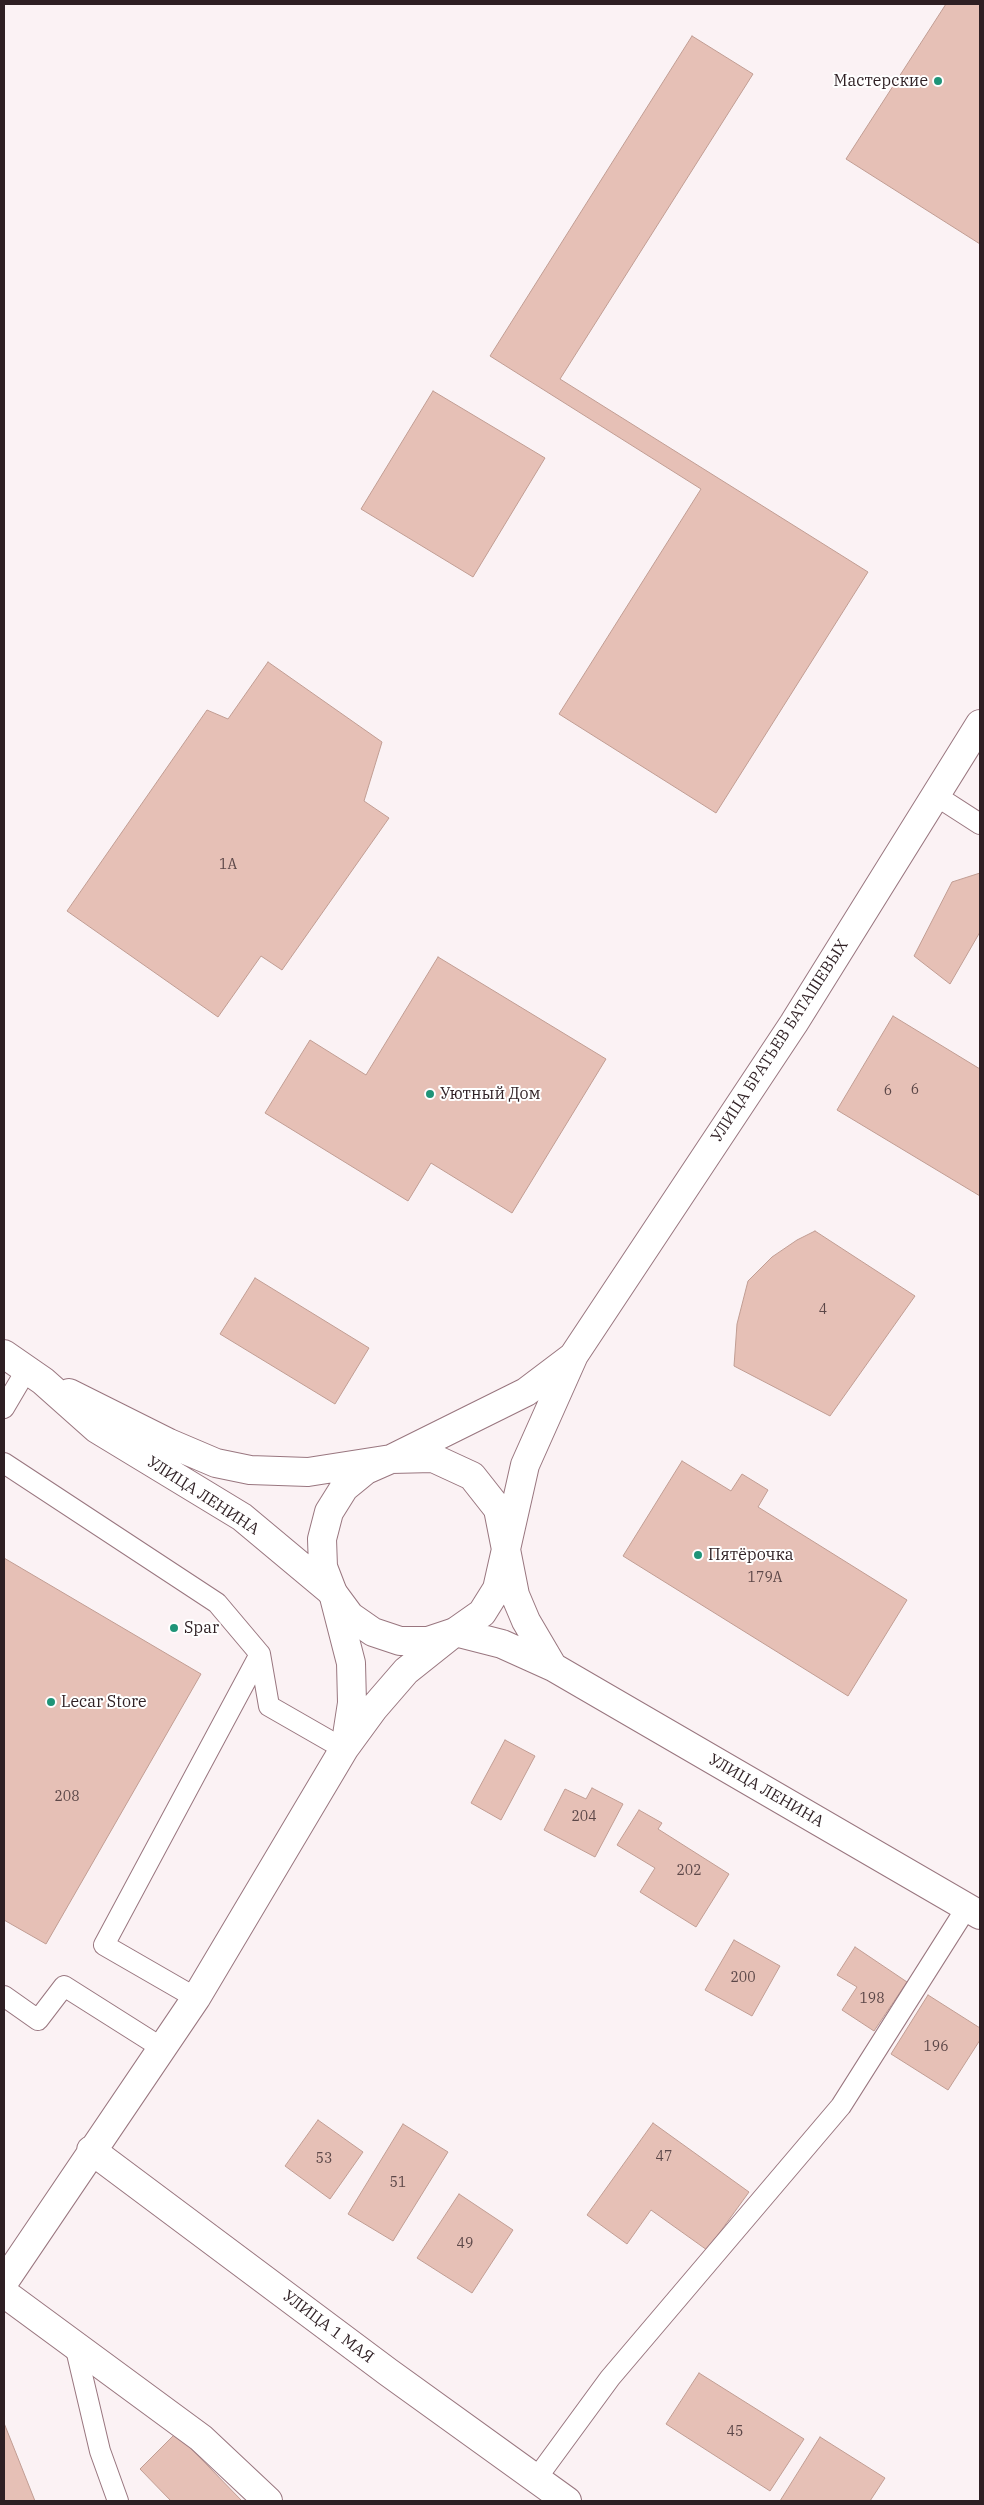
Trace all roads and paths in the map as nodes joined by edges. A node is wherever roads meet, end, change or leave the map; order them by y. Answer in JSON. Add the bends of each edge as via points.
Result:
{"nodes":[{"id":1,"x":980,"y":724,"type":"edge"},
{"id":2,"x":936,"y":795,"type":"junction"},
{"id":3,"x":980,"y":824,"type":"edge"},
{"id":4,"x":4,"y":1354,"type":"edge"},
{"id":5,"x":574,"y":1355,"type":"junction"},
{"id":6,"x":35,"y":1375,"type":"junction"},
{"id":7,"x":4,"y":1408,"type":"edge"},
{"id":8,"x":391,"y":1459,"type":"junction"},
{"id":9,"x":4,"y":1463,"type":"edge"},
{"id":10,"x":507,"y":1550,"type":"junction"},
{"id":11,"x":333,"y":1593,"type":"junction"},
{"id":12,"x":456,"y":1632,"type":"junction"},
{"id":13,"x":260,"y":1654,"type":"junction"},
{"id":14,"x":553,"y":1667,"type":"junction"},
{"id":15,"x":344,"y":1748,"type":"junction"},
{"id":16,"x":974,"y":1911,"type":"edge"},
{"id":17,"x":4,"y":1996,"type":"edge"},
{"id":18,"x":196,"y":1998,"type":"junction"},
{"id":19,"x":162,"y":2048,"type":"junction"},
{"id":20,"x":91,"y":2150,"type":"junction"},
{"id":21,"x":4,"y":2282,"type":"edge"},
{"id":22,"x":4,"y":2293,"type":"edge"},
{"id":23,"x":75,"y":2345,"type":"junction"},
{"id":24,"x":536,"y":2479,"type":"junction"},
{"id":25,"x":118,"y":2501,"type":"edge"},
{"id":26,"x":268,"y":2501,"type":"edge"},
{"id":27,"x":567,"y":2501,"type":"edge"}],
"edges":[{"from":1,"to":2,"type":"street","name":"УЛИЦА БРАТЬЕВ БАТАШЕВЫХ"},
{"from":2,"to":3,"type":"lane"},
{"from":2,"to":5,"type":"street","name":"УЛИЦА БРАТЬЕВ БАТАШЕВЫХ","via":[[794,1023]]},
{"from":4,"to":6,"type":"street","name":"УЛИЦА ЛЕНИНА"},
{"from":5,"to":8,"type":"street","name":"УЛИЦА БРАТЬЕВ БАТАШЕВЫХ","via":[[526,1392]]},
{"from":5,"to":10,"type":"street","name":"УЛИЦА БРАТЬЕВ БАТАШЕВЫХ","via":[[525,1465]]},
{"from":6,"to":7,"type":"lane"},
{"from":6,"to":8,"type":"street","name":"УЛИЦА БРАТЬЕВ БАТАШЕВЫХ","via":[[169,1443],[216,1463],[250,1470],[308,1472]]},
{"from":6,"to":11,"type":"street","name":"УЛИЦА ЛЕНИНА","via":[[97,1428],[242,1517]]},
{"from":8,"to":10,"type":"street","name":"УЛИЦА БРАТЬЕВ БАТАШЕВЫХ","via":[[433,1458],[472,1476],[498,1509]]},
{"from":8,"to":11,"type":"street","name":"УЛИЦА БРАТЬЕВ БАТАШЕВЫХ","via":[[366,1470],[344,1488],[329,1512],[322,1539],[323,1567]]},
{"from":9,"to":13,"type":"lane","via":[[217,1603]]},
{"from":10,"to":12,"type":"street","name":"УЛИЦА ЛЕНИНА","via":[[497,1589],[482,1614]]},
{"from":10,"to":14,"type":"street","name":"УЛИЦА ЛЕНИНА","via":[[515,1595]]},
{"from":11,"to":12,"type":"street","name":"УЛИЦА ЛЕНИНА","via":[[350,1616],[373,1632],[400,1641],[428,1640]]},
{"from":11,"to":15,"type":"street","via":[[351,1663],[352,1703]]},
{"from":12,"to":14,"type":"street","name":"УЛИЦА ЛЕНИНА","via":[[502,1644]]},
{"from":12,"to":15,"type":"street","via":[[406,1671]]},
{"from":13,"to":15,"type":"lane","via":[[269,1706]]},
{"from":13,"to":18,"type":"lane","via":[[104,1945]]},
{"from":14,"to":16,"type":"street","name":"УЛИЦА ЛЕНИНА"},
{"from":15,"to":18,"type":"street"},
{"from":16,"to":24,"type":"lane","via":[[841,2106],[610,2378]]},
{"from":17,"to":19,"type":"lane","via":[[38,2020],[64,1986]]},
{"from":18,"to":19,"type":"street"},
{"from":19,"to":20,"type":"street"},
{"from":20,"to":21,"type":"street"},
{"from":20,"to":24,"type":"street","name":"УЛИЦА 1 МАЯ"},
{"from":22,"to":23,"type":"street"},
{"from":23,"to":25,"type":"lane","via":[[100,2451]]},
{"from":23,"to":26,"type":"street","via":[[201,2438]]},
{"from":24,"to":27,"type":"street","name":"УЛИЦА 1 МАЯ"}]}
